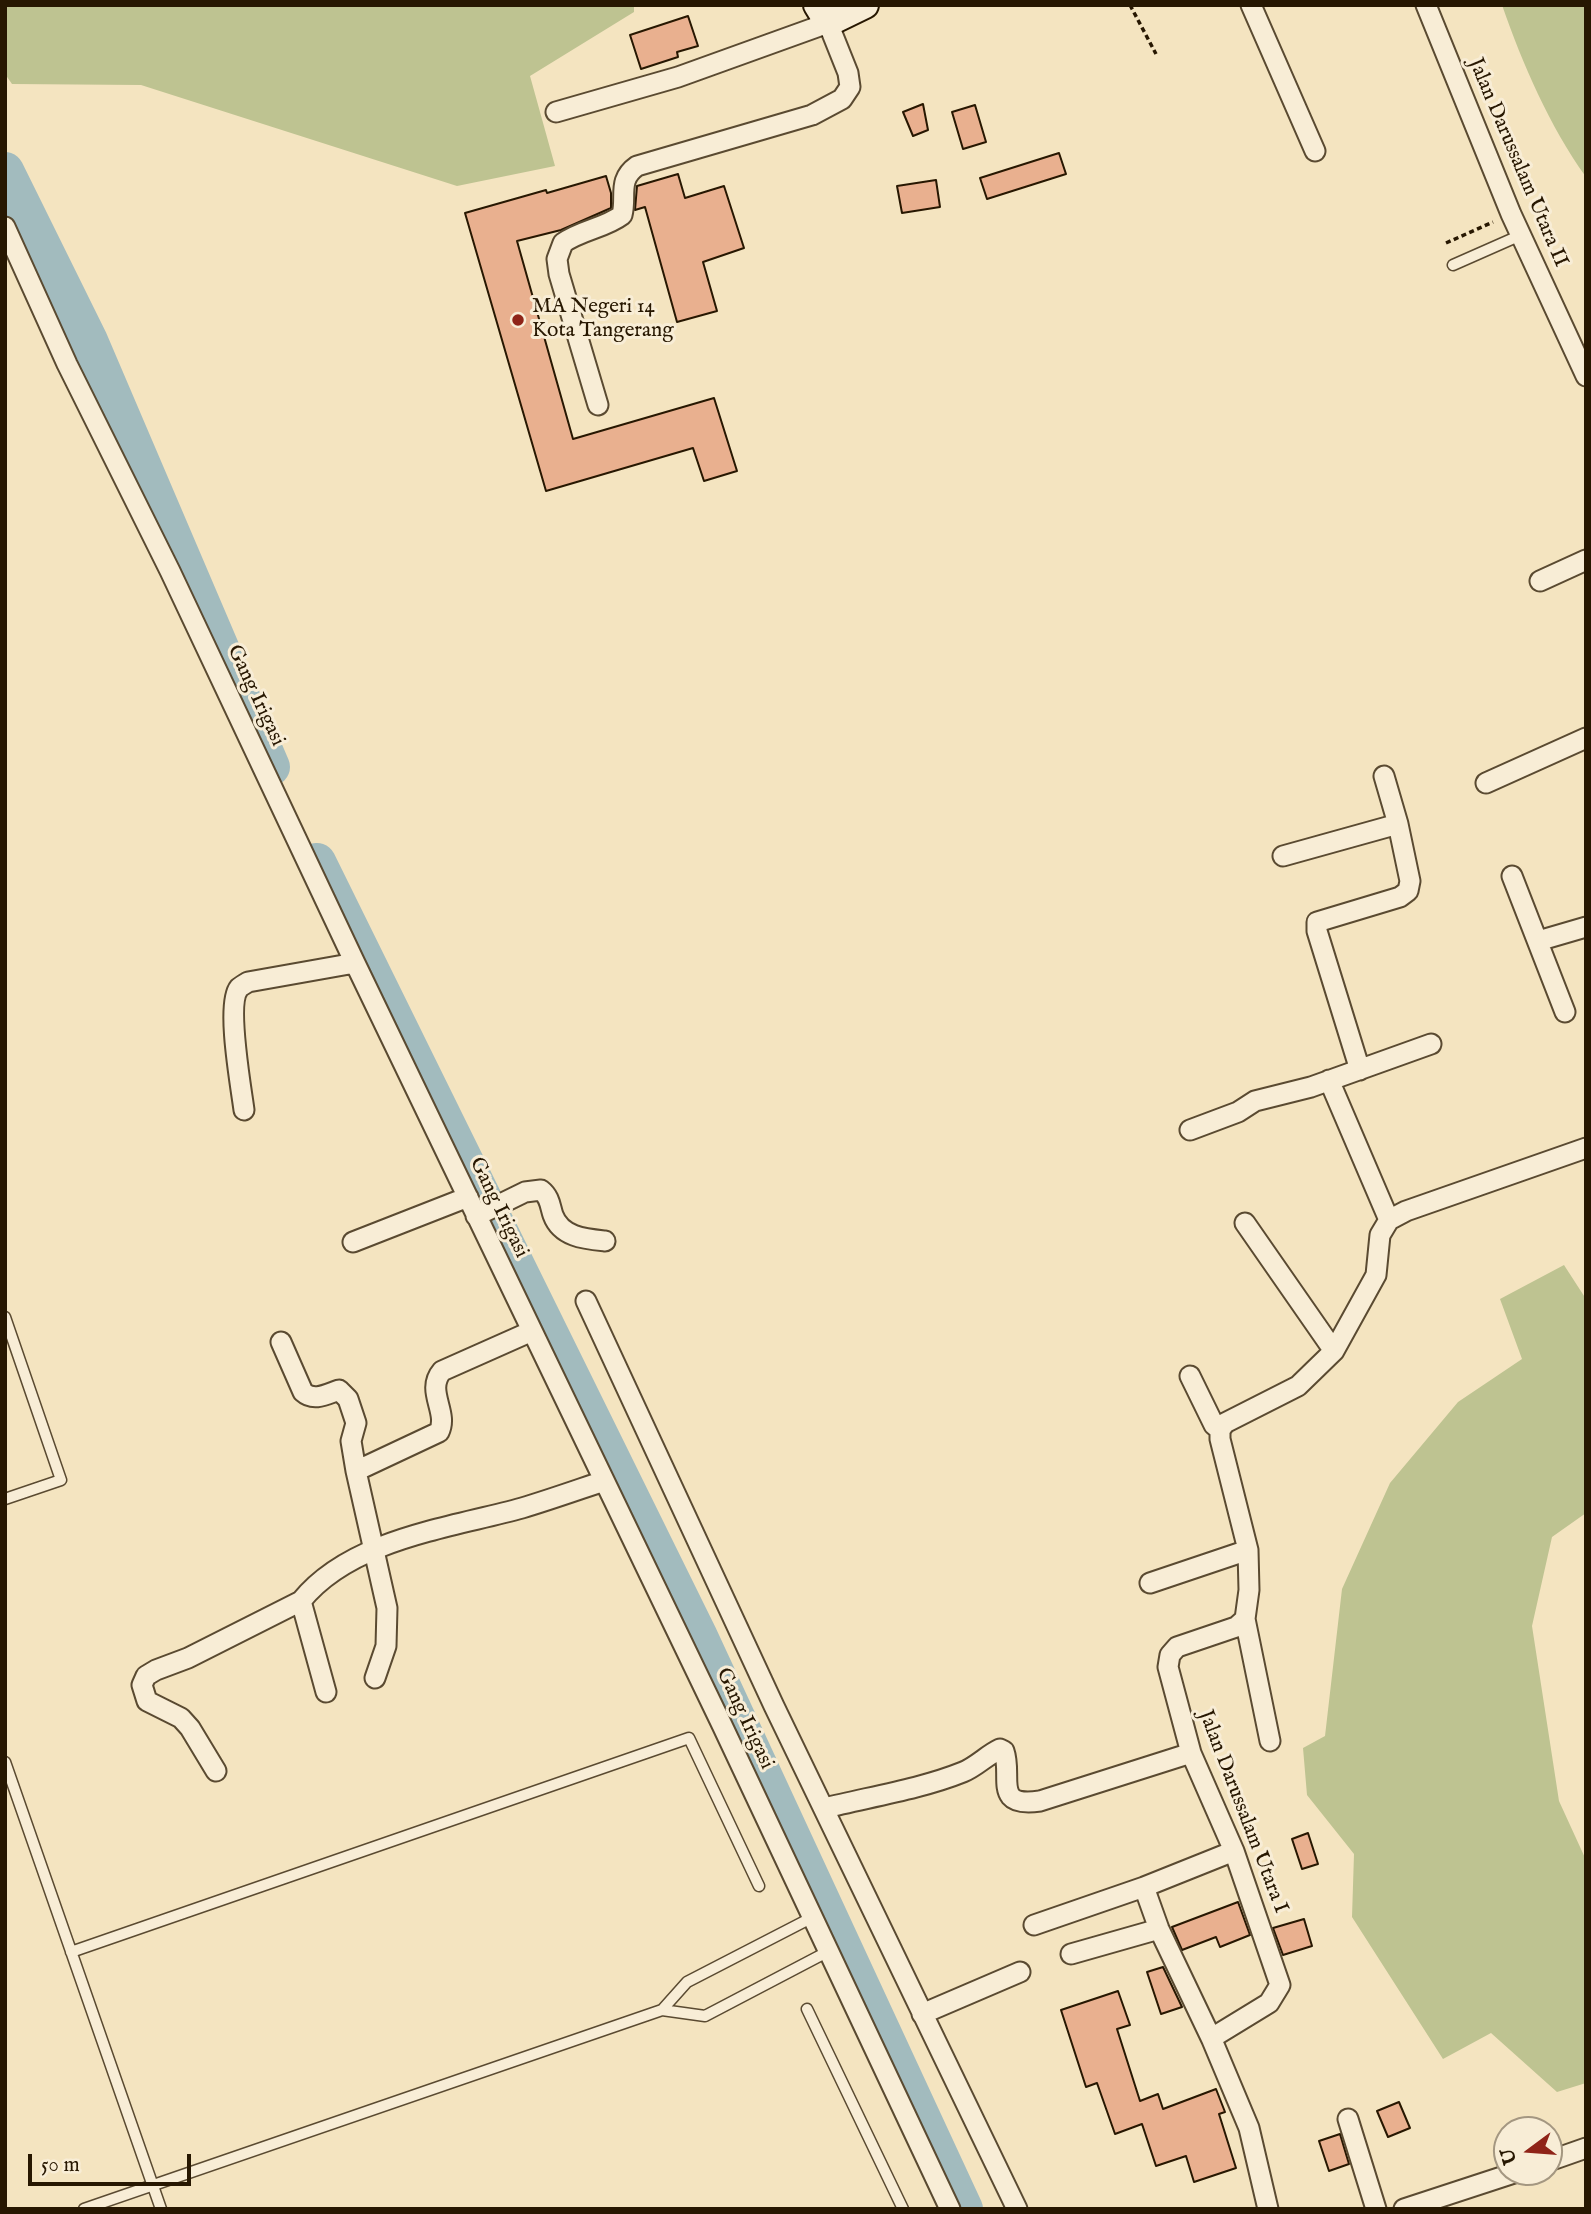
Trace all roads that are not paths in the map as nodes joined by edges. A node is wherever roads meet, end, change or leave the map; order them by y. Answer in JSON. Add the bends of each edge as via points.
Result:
{"nodes":[{"id":1,"x":865,"y":5,"type":"edge"},
{"id":2,"x":1251,"y":5,"type":"edge"},
{"id":3,"x":1426,"y":5,"type":"edge"},
{"id":4,"x":823,"y":14,"type":"edge"},
{"id":5,"x":556,"y":112,"type":"dead end"},
{"id":6,"x":1315,"y":150,"type":"dead end"},
{"id":7,"x":5,"y":227,"type":"edge"},
{"id":8,"x":1521,"y":235,"type":"junction"},
{"id":9,"x":1453,"y":265,"type":"dead end"},
{"id":10,"x":1586,"y":376,"type":"edge"},
{"id":11,"x":598,"y":405,"type":"dead end"},
{"id":12,"x":1586,"y":560,"type":"edge"},
{"id":13,"x":1540,"y":581,"type":"dead end"},
{"id":14,"x":1586,"y":738,"type":"edge"},
{"id":15,"x":1384,"y":776,"type":"dead end"},
{"id":16,"x":1486,"y":783,"type":"dead end"},
{"id":17,"x":1398,"y":824,"type":"junction"},
{"id":18,"x":1283,"y":856,"type":"dead end"},
{"id":19,"x":1512,"y":876,"type":"dead end"},
{"id":20,"x":1586,"y":927,"type":"edge"},
{"id":21,"x":1538,"y":941,"type":"junction"},
{"id":22,"x":355,"y":963,"type":"junction"},
{"id":23,"x":1565,"y":1012,"type":"dead end"},
{"id":24,"x":1431,"y":1044,"type":"dead end"},
{"id":25,"x":1360,"y":1070,"type":"junction"},
{"id":26,"x":1329,"y":1080,"type":"junction"},
{"id":27,"x":244,"y":1110,"type":"dead end"},
{"id":28,"x":1190,"y":1130,"type":"dead end"},
{"id":29,"x":1586,"y":1149,"type":"edge"},
{"id":30,"x":468,"y":1197,"type":"junction"},
{"id":31,"x":479,"y":1214,"type":"junction"},
{"id":32,"x":1389,"y":1220,"type":"junction"},
{"id":33,"x":1245,"y":1223,"type":"dead end"},
{"id":34,"x":606,"y":1241,"type":"dead end"},
{"id":35,"x":353,"y":1242,"type":"dead end"},
{"id":36,"x":586,"y":1301,"type":"dead end"},
{"id":37,"x":5,"y":1317,"type":"edge"},
{"id":38,"x":532,"y":1331,"type":"junction"},
{"id":39,"x":281,"y":1342,"type":"dead end"},
{"id":40,"x":1334,"y":1351,"type":"junction"},
{"id":41,"x":1190,"y":1376,"type":"dead end"},
{"id":42,"x":1220,"y":1430,"type":"junction"},
{"id":43,"x":356,"y":1471,"type":"junction"},
{"id":44,"x":604,"y":1481,"type":"junction"},
{"id":45,"x":5,"y":1499,"type":"edge"},
{"id":46,"x":373,"y":1548,"type":"junction"},
{"id":47,"x":1248,"y":1550,"type":"junction"},
{"id":48,"x":1150,"y":1583,"type":"dead end"},
{"id":49,"x":301,"y":1601,"type":"junction"},
{"id":50,"x":1245,"y":1619,"type":"junction"},
{"id":51,"x":375,"y":1678,"type":"dead end"},
{"id":52,"x":326,"y":1692,"type":"dead end"},
{"id":53,"x":1270,"y":1741,"type":"dead end"},
{"id":54,"x":1191,"y":1753,"type":"junction"},
{"id":55,"x":5,"y":1762,"type":"edge"},
{"id":56,"x":216,"y":1771,"type":"dead end"},
{"id":57,"x":825,"y":1808,"type":"junction"},
{"id":58,"x":1234,"y":1851,"type":"junction"},
{"id":59,"x":759,"y":1886,"type":"dead end"},
{"id":60,"x":1144,"y":1886,"type":"junction"},
{"id":61,"x":813,"y":1917,"type":"junction"},
{"id":62,"x":1034,"y":1925,"type":"dead end"},
{"id":63,"x":1159,"y":1929,"type":"junction"},
{"id":64,"x":829,"y":1951,"type":"junction"},
{"id":65,"x":71,"y":1952,"type":"junction"},
{"id":66,"x":1071,"y":1954,"type":"dead end"},
{"id":67,"x":1020,"y":1972,"type":"dead end"},
{"id":68,"x":807,"y":2009,"type":"dead end"},
{"id":69,"x":662,"y":2010,"type":"junction"},
{"id":70,"x":922,"y":2014,"type":"junction"},
{"id":71,"x":1212,"y":2040,"type":"junction"},
{"id":72,"x":1348,"y":2119,"type":"dead end"},
{"id":73,"x":1586,"y":2148,"type":"edge"},
{"id":74,"x":1563,"y":2156,"type":"edge"},
{"id":75,"x":1493,"y":2180,"type":"edge"},
{"id":76,"x":152,"y":2185,"type":"junction"},
{"id":77,"x":84,"y":2209,"type":"edge"},
{"id":78,"x":161,"y":2209,"type":"edge"},
{"id":79,"x":903,"y":2209,"type":"edge"},
{"id":80,"x":950,"y":2209,"type":"edge"},
{"id":81,"x":1017,"y":2209,"type":"edge"},
{"id":82,"x":1268,"y":2209,"type":"edge"},
{"id":83,"x":1376,"y":2209,"type":"edge"},
{"id":84,"x":1404,"y":2209,"type":"edge"}],
"edges":[{"from":1,"to":4,"type":"street"},
{"from":2,"to":6,"type":"street"},
{"from":3,"to":8,"type":"street","name":"Jalan Darussalam Utara II"},
{"from":4,"to":5,"type":"street","via":[[678,76]]},
{"from":4,"to":11,"type":"street","via":[[848,73],[850,87],[842,99],[812,115],[637,166],[625,182],[622,215],[572,236],[559,248],[559,274]]},
{"from":7,"to":22,"type":"street","name":"Gang Irigasi"},
{"from":8,"to":9,"type":"lane"},
{"from":8,"to":10,"type":"street","name":"Jalan Darussalam Utara II"},
{"from":12,"to":13,"type":"street"},
{"from":14,"to":16,"type":"street"},
{"from":15,"to":17,"type":"street"},
{"from":17,"to":18,"type":"street"},
{"from":17,"to":25,"type":"street","via":[[1408,891],[1317,922]]},
{"from":19,"to":21,"type":"street"},
{"from":20,"to":21,"type":"street"},
{"from":21,"to":23,"type":"street"},
{"from":22,"to":27,"type":"street","via":[[248,982],[239,988],[233,1017]]},
{"from":22,"to":30,"type":"street","name":"Gang Irigasi"},
{"from":24,"to":25,"type":"street"},
{"from":25,"to":26,"type":"street"},
{"from":26,"to":28,"type":"street","via":[[1255,1101]]},
{"from":26,"to":32,"type":"street"},
{"from":29,"to":32,"type":"street"},
{"from":30,"to":31,"type":"street","name":"Gang Irigasi"},
{"from":30,"to":35,"type":"street"},
{"from":31,"to":34,"type":"street","via":[[525,1192],[541,1190],[558,1225],[578,1237]]},
{"from":31,"to":38,"type":"street","name":"Gang Irigasi"},
{"from":32,"to":40,"type":"street","via":[[1381,1235],[1376,1275]]},
{"from":33,"to":40,"type":"street"},
{"from":36,"to":57,"type":"street"},
{"from":37,"to":45,"type":"lane","via":[[61,1480]]},
{"from":38,"to":43,"type":"street","via":[[442,1371],[435,1390],[442,1424],[439,1432]]},
{"from":38,"to":44,"type":"street","name":"Gang Irigasi"},
{"from":39,"to":43,"type":"street","via":[[303,1392],[318,1397],[339,1390],[348,1399],[356,1423],[351,1441]]},
{"from":40,"to":42,"type":"street","via":[[1298,1386],[1225,1423]]},
{"from":41,"to":42,"type":"street"},
{"from":42,"to":47,"type":"street"},
{"from":43,"to":46,"type":"street"},
{"from":44,"to":46,"type":"street"},
{"from":44,"to":61,"type":"street","name":"Gang Irigasi"},
{"from":46,"to":49,"type":"street","via":[[313,1585]]},
{"from":46,"to":51,"type":"street","via":[[387,1608],[386,1646]]},
{"from":47,"to":48,"type":"street"},
{"from":47,"to":50,"type":"street"},
{"from":49,"to":52,"type":"street"},
{"from":49,"to":56,"type":"street","via":[[146,1676],[142,1685],[147,1701],[181,1718]]},
{"from":50,"to":53,"type":"street"},
{"from":50,"to":54,"type":"street","name":"Jalan Darussalam Utara I","via":[[1236,1627],[1177,1647],[1170,1655],[1168,1667]]},
{"from":54,"to":57,"type":"street","via":[[1023,1804],[1005,1784],[1006,1757],[1000,1749],[967,1771]]},
{"from":54,"to":58,"type":"street","name":"Jalan Darussalam Utara I"},
{"from":55,"to":65,"type":"lane"},
{"from":57,"to":70,"type":"street"},
{"from":58,"to":60,"type":"street"},
{"from":58,"to":71,"type":"street","name":"Jalan Darussalam Utara I","via":[[1280,1985],[1269,2003]]},
{"from":59,"to":65,"type":"lane","via":[[689,1738]]},
{"from":60,"to":62,"type":"street"},
{"from":60,"to":63,"type":"street"},
{"from":61,"to":64,"type":"street","name":"Gang Irigasi"},
{"from":61,"to":69,"type":"lane","via":[[687,1982]]},
{"from":63,"to":66,"type":"street"},
{"from":63,"to":71,"type":"street"},
{"from":64,"to":69,"type":"lane","via":[[705,2017]]},
{"from":64,"to":80,"type":"street","name":"Gang Irigasi"},
{"from":65,"to":76,"type":"lane"},
{"from":67,"to":70,"type":"street"},
{"from":68,"to":79,"type":"lane"},
{"from":69,"to":76,"type":"lane"},
{"from":70,"to":81,"type":"street"},
{"from":71,"to":82,"type":"street","via":[[1249,2128]]},
{"from":72,"to":83,"type":"street"},
{"from":73,"to":74,"type":"street"},
{"from":75,"to":84,"type":"street"},
{"from":76,"to":77,"type":"lane"},
{"from":76,"to":78,"type":"lane"}]}
